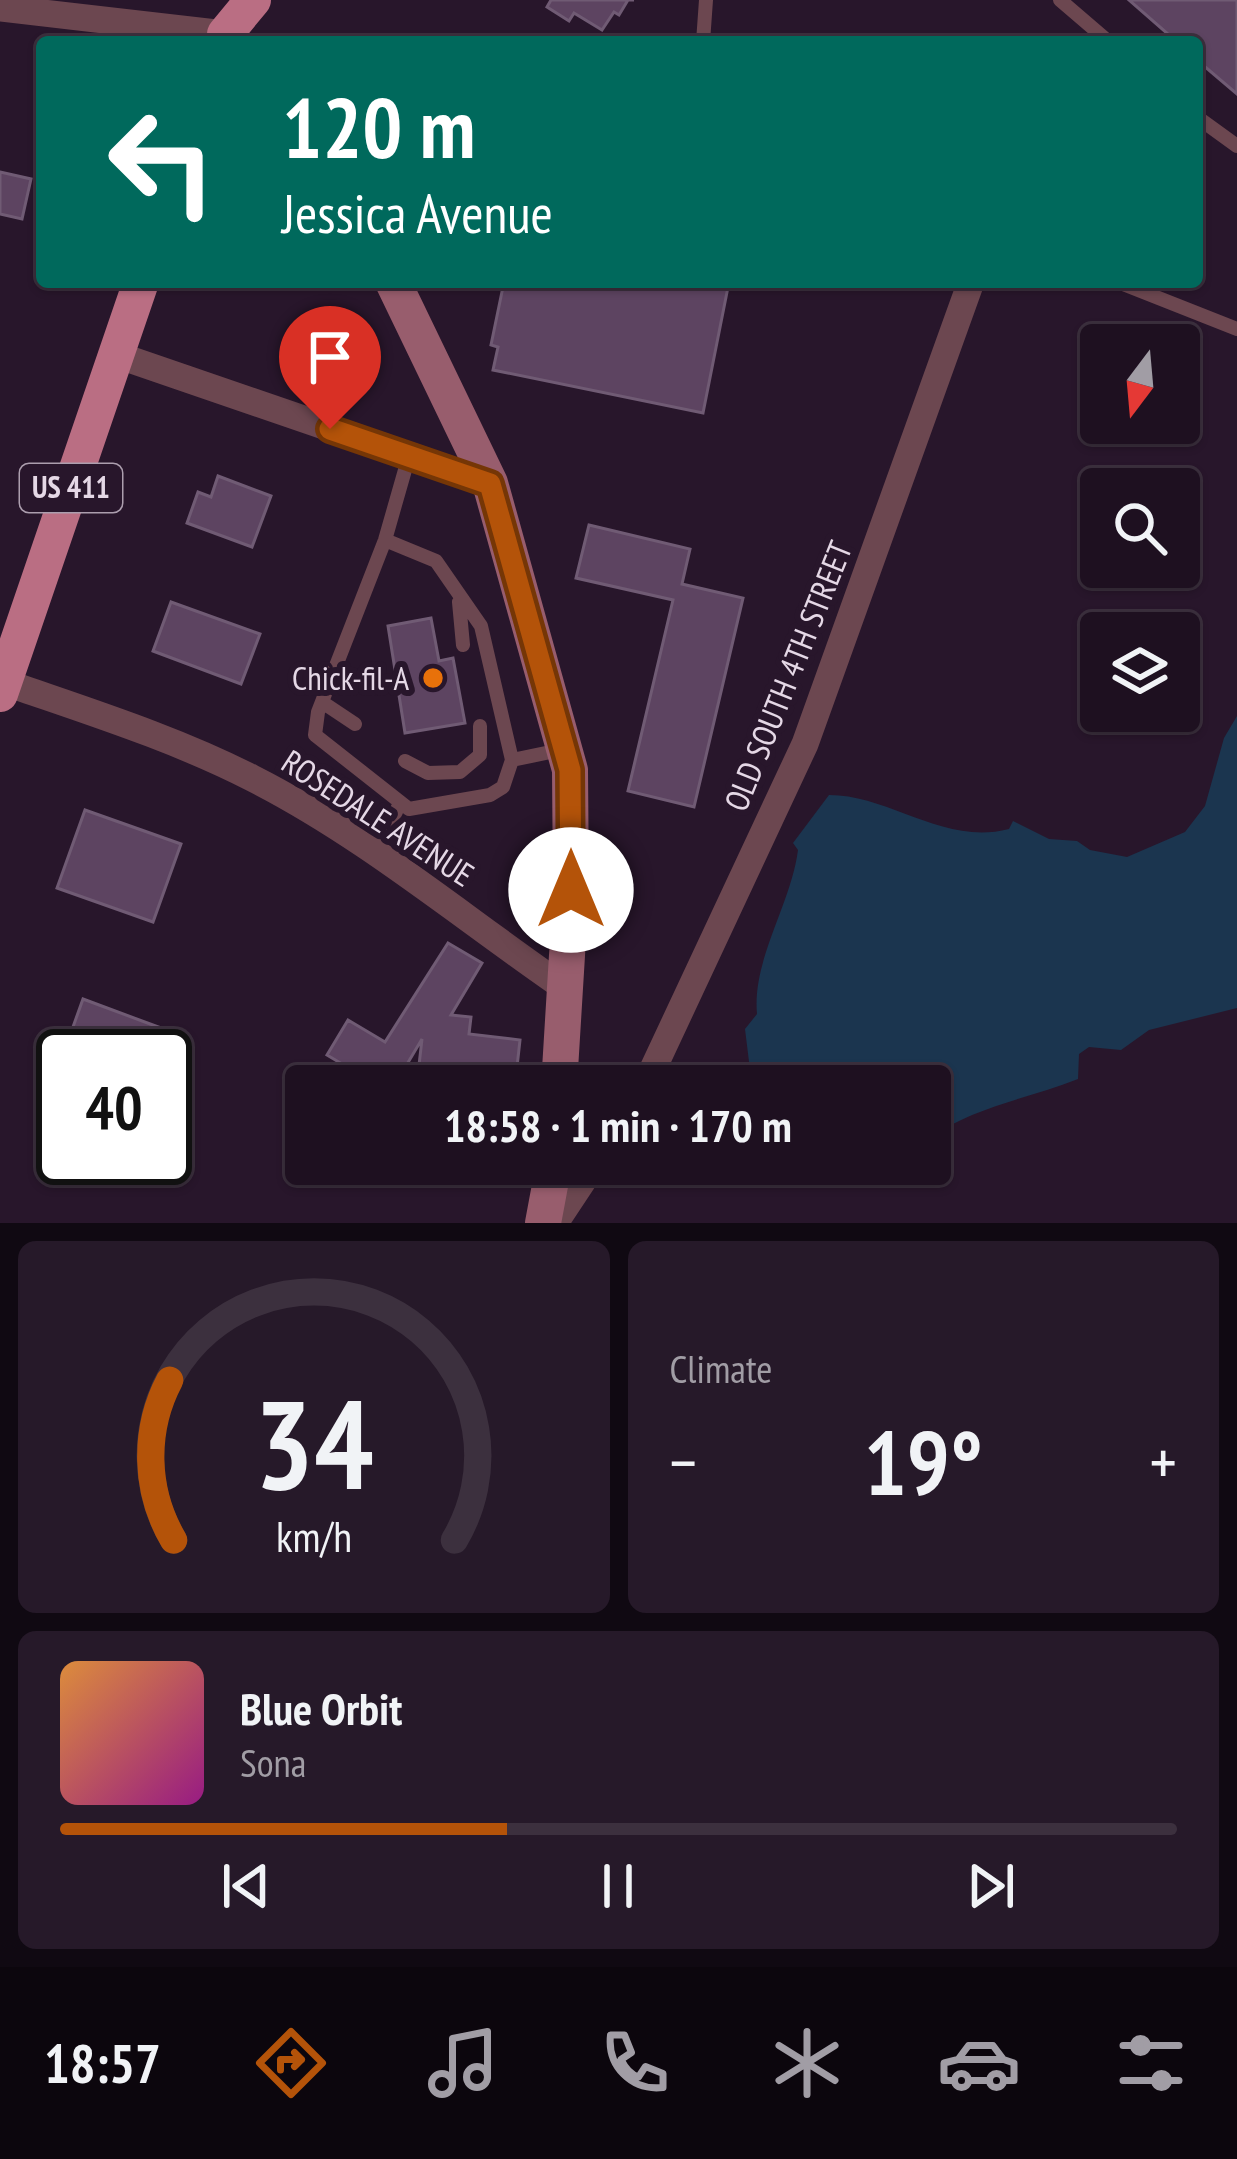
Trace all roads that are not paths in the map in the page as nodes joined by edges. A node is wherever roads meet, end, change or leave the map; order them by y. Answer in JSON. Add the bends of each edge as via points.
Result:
{"nodes":[{"id":1,"x":253,"y":0,"type":"edge"},
{"id":2,"x":706,"y":0,"type":"edge"},
{"id":3,"x":1060,"y":0,"type":"edge"},
{"id":4,"x":0,"y":3,"type":"edge"},
{"id":5,"x":230,"y":30,"type":"edge"},
{"id":6,"x":703,"y":36,"type":"edge"},
{"id":7,"x":1102,"y":36,"type":"edge"},
{"id":8,"x":1203,"y":121,"type":"edge"},
{"id":9,"x":1237,"y":146,"type":"edge"},
{"id":10,"x":139,"y":288,"type":"edge"},
{"id":11,"x":396,"y":288,"type":"edge"},
{"id":12,"x":969,"y":288,"type":"edge"},
{"id":13,"x":1133,"y":288,"type":"edge"},
{"id":14,"x":1237,"y":329,"type":"edge"},
{"id":15,"x":117,"y":355,"type":"junction"},
{"id":16,"x":410,"y":456,"type":"junction"},
{"id":17,"x":490,"y":484,"type":"junction"},
{"id":18,"x":385,"y":540,"type":"junction"},
{"id":19,"x":459,"y":601,"type":"junction"},
{"id":20,"x":463,"y":645,"type":"dead end"},
{"id":21,"x":2,"y":688,"type":"edge"},
{"id":22,"x":322,"y":702,"type":"junction"},
{"id":23,"x":355,"y":724,"type":"dead end"},
{"id":24,"x":480,"y":726,"type":"dead end"},
{"id":25,"x":565,"y":749,"type":"junction"},
{"id":26,"x":512,"y":760,"type":"junction"},
{"id":27,"x":405,"y":761,"type":"dead end"},
{"id":28,"x":400,"y":803,"type":"junction"},
{"id":29,"x":375,"y":856,"type":"junction"},
{"id":30,"x":565,"y":988,"type":"junction"},
{"id":31,"x":560,"y":1065,"type":"edge"},
{"id":32,"x":655,"y":1065,"type":"edge"},
{"id":33,"x":550,"y":1185,"type":"edge"},
{"id":34,"x":580,"y":1185,"type":"edge"},
{"id":35,"x":543,"y":1223,"type":"edge"},
{"id":36,"x":555,"y":1223,"type":"edge"}],
"edges":[{"from":1,"to":5,"type":"main road"},
{"from":2,"to":6,"type":"lane"},
{"from":3,"to":7,"type":"lane"},
{"from":4,"to":5,"type":"street"},
{"from":8,"to":9,"type":"lane"},
{"from":10,"to":15,"type":"main road","number":"US 411"},
{"from":11,"to":17,"type":"street"},
{"from":12,"to":32,"type":"street","name":"OLD SOUTH 4TH STREET","via":[[805,744]]},
{"from":13,"to":14,"type":"lane"},
{"from":15,"to":16,"type":"street"},
{"from":15,"to":21,"type":"main road","number":"US 411"},
{"from":16,"to":17,"type":"street"},
{"from":16,"to":18,"type":"lane"},
{"from":17,"to":25,"type":"street"},
{"from":18,"to":19,"type":"lane","via":[[436,561]]},
{"from":18,"to":22,"type":"lane"},
{"from":19,"to":20,"type":"lane"},
{"from":19,"to":26,"type":"lane","via":[[481,626]]},
{"from":21,"to":29,"type":"street","name":"ROSEDALE AVENUE","via":[[201,754],[304,807]]},
{"from":22,"to":23,"type":"lane"},
{"from":22,"to":28,"type":"lane","via":[[315,735]]},
{"from":24,"to":27,"type":"lane","via":[[480,755],[460,772],[428,773]]},
{"from":25,"to":26,"type":"lane"},
{"from":25,"to":30,"type":"street"},
{"from":26,"to":28,"type":"lane","via":[[503,787],[490,795],[409,809]]},
{"from":28,"to":29,"type":"lane"},
{"from":29,"to":30,"type":"street","name":"ROSEDALE AVENUE"},
{"from":30,"to":31,"type":"street"},
{"from":33,"to":35,"type":"street"},
{"from":34,"to":36,"type":"street"}]}
